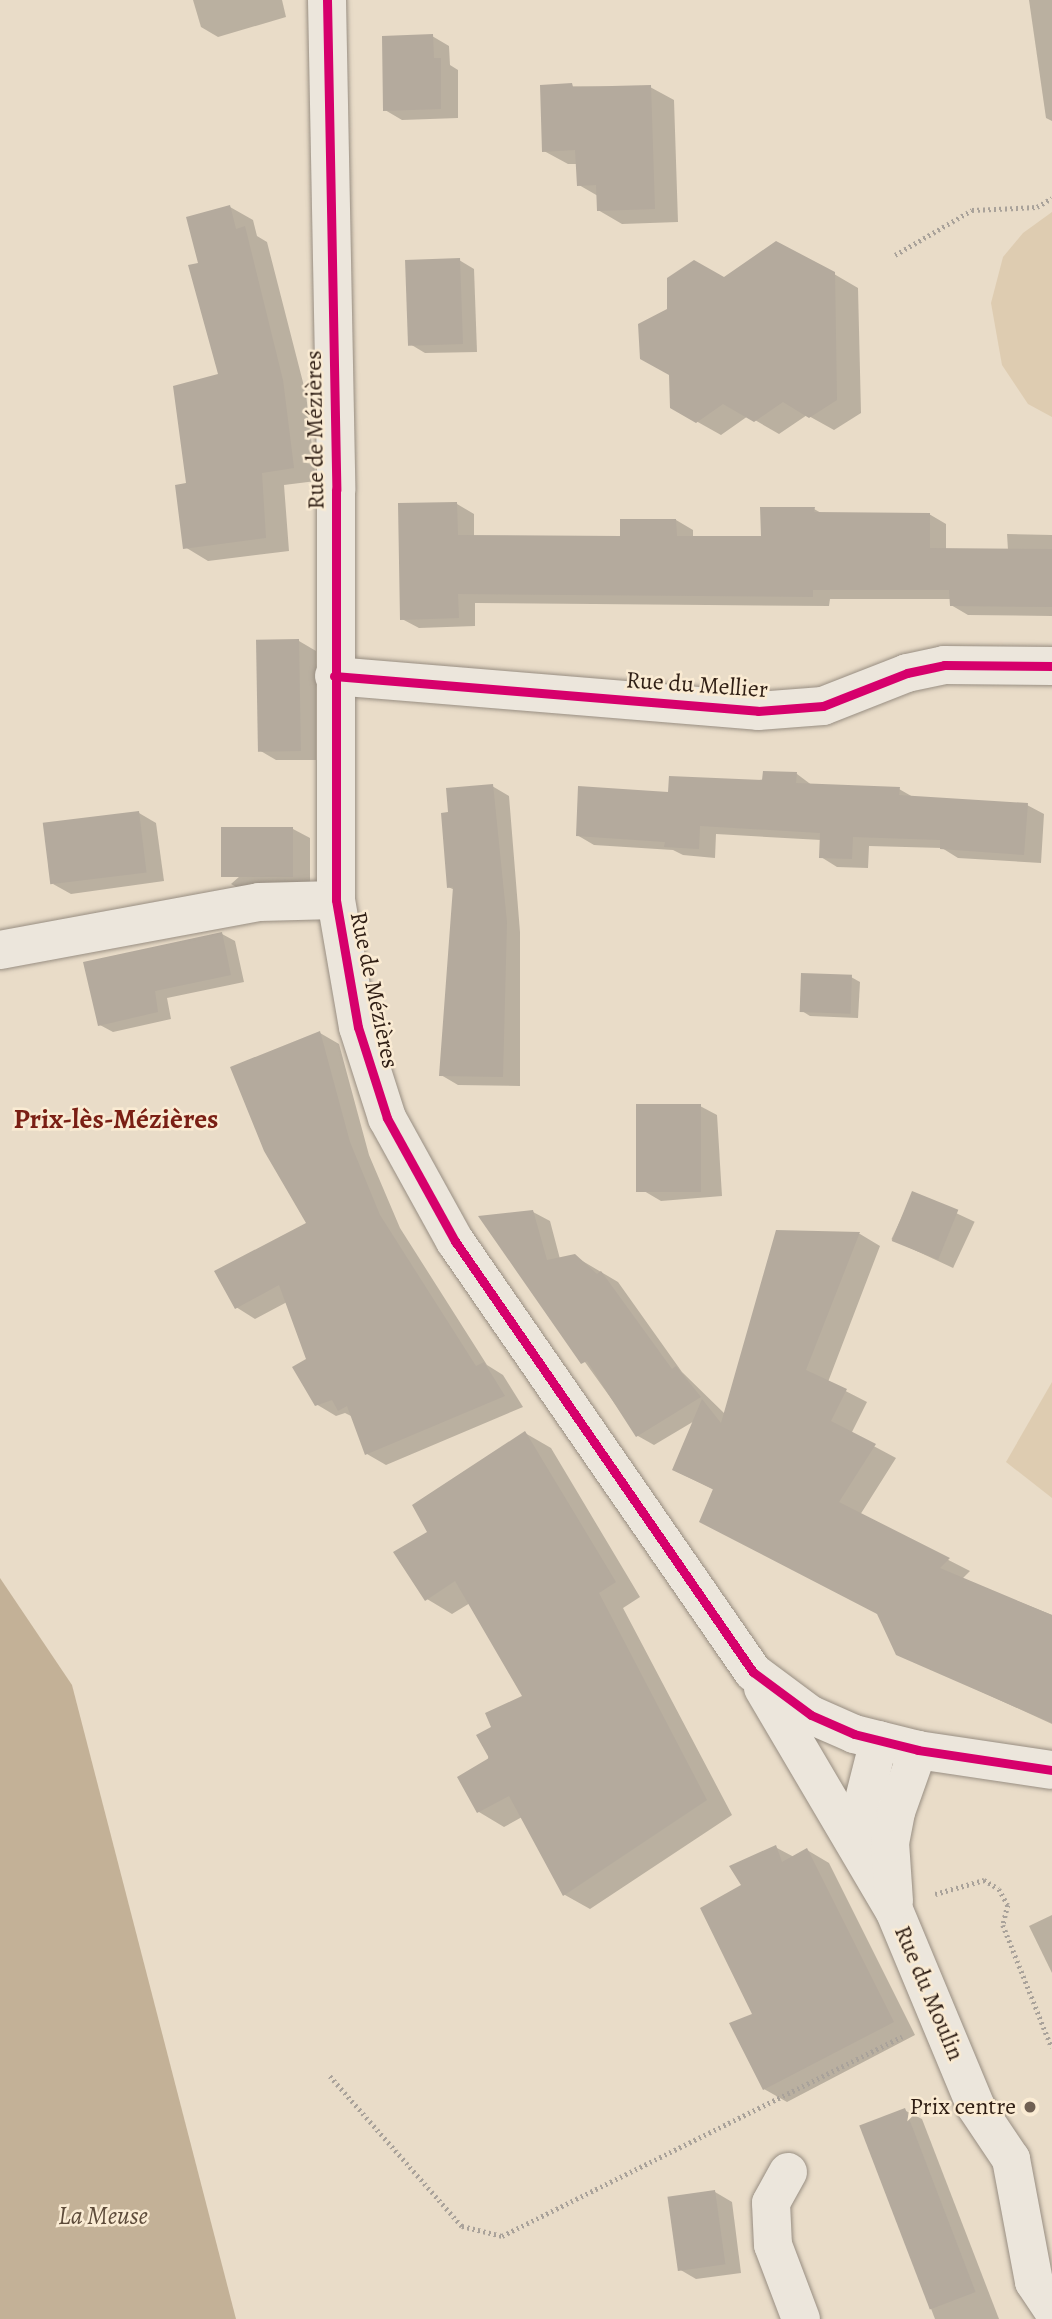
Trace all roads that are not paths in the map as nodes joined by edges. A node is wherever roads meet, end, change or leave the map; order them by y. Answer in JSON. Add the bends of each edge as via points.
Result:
{"nodes":[{"id":1,"x":327,"y":0,"type":"edge"},
{"id":2,"x":1052,"y":666,"type":"edge"},
{"id":3,"x":334,"y":676,"type":"junction"},
{"id":4,"x":336,"y":901,"type":"junction"},
{"id":5,"x":0,"y":950,"type":"edge"},
{"id":6,"x":753,"y":1672,"type":"junction"},
{"id":7,"x":867,"y":1737,"type":"junction"},
{"id":8,"x":918,"y":1750,"type":"junction"},
{"id":9,"x":1052,"y":1770,"type":"edge"},
{"id":10,"x":854,"y":1839,"type":"junction"},
{"id":11,"x":894,"y":1910,"type":"junction"},
{"id":12,"x":788,"y":2172,"type":"dead end"},
{"id":13,"x":1052,"y":2309,"type":"edge"},
{"id":14,"x":801,"y":2319,"type":"edge"}],
"edges":[{"from":1,"to":3,"type":"street","name":"Rue de Mézières","via":[[336,490]]},
{"from":2,"to":3,"type":"street","name":"Rue du Mellier","via":[[944,665],[907,673],[823,706],[758,711]]},
{"from":3,"to":4,"type":"street","name":"Rue de Mézières"},
{"from":4,"to":5,"type":"street","via":[[259,902]]},
{"from":4,"to":6,"type":"street","name":"Rue de Mézières","via":[[358,1027],[404,1154],[463,1252]]},
{"from":6,"to":7,"type":"street","name":"Rue de Mézières","via":[[811,1715]]},
{"from":6,"to":10,"type":"street","name":"Rue du Moulin"},
{"from":7,"to":8,"type":"street","name":"Rue de Mézières"},
{"from":7,"to":10,"type":"street"},
{"from":8,"to":9,"type":"street","name":"Rue de Mézières"},
{"from":8,"to":11,"type":"street","name":"Rue du Moulin","via":[[890,1843]]},
{"from":10,"to":11,"type":"street","name":"Rue du Moulin"},
{"from":11,"to":13,"type":"street","name":"Rue du Moulin","via":[[976,2107],[1011,2159],[1034,2282]]},
{"from":12,"to":14,"type":"street","via":[[771,2203],[773,2245]]}]}
